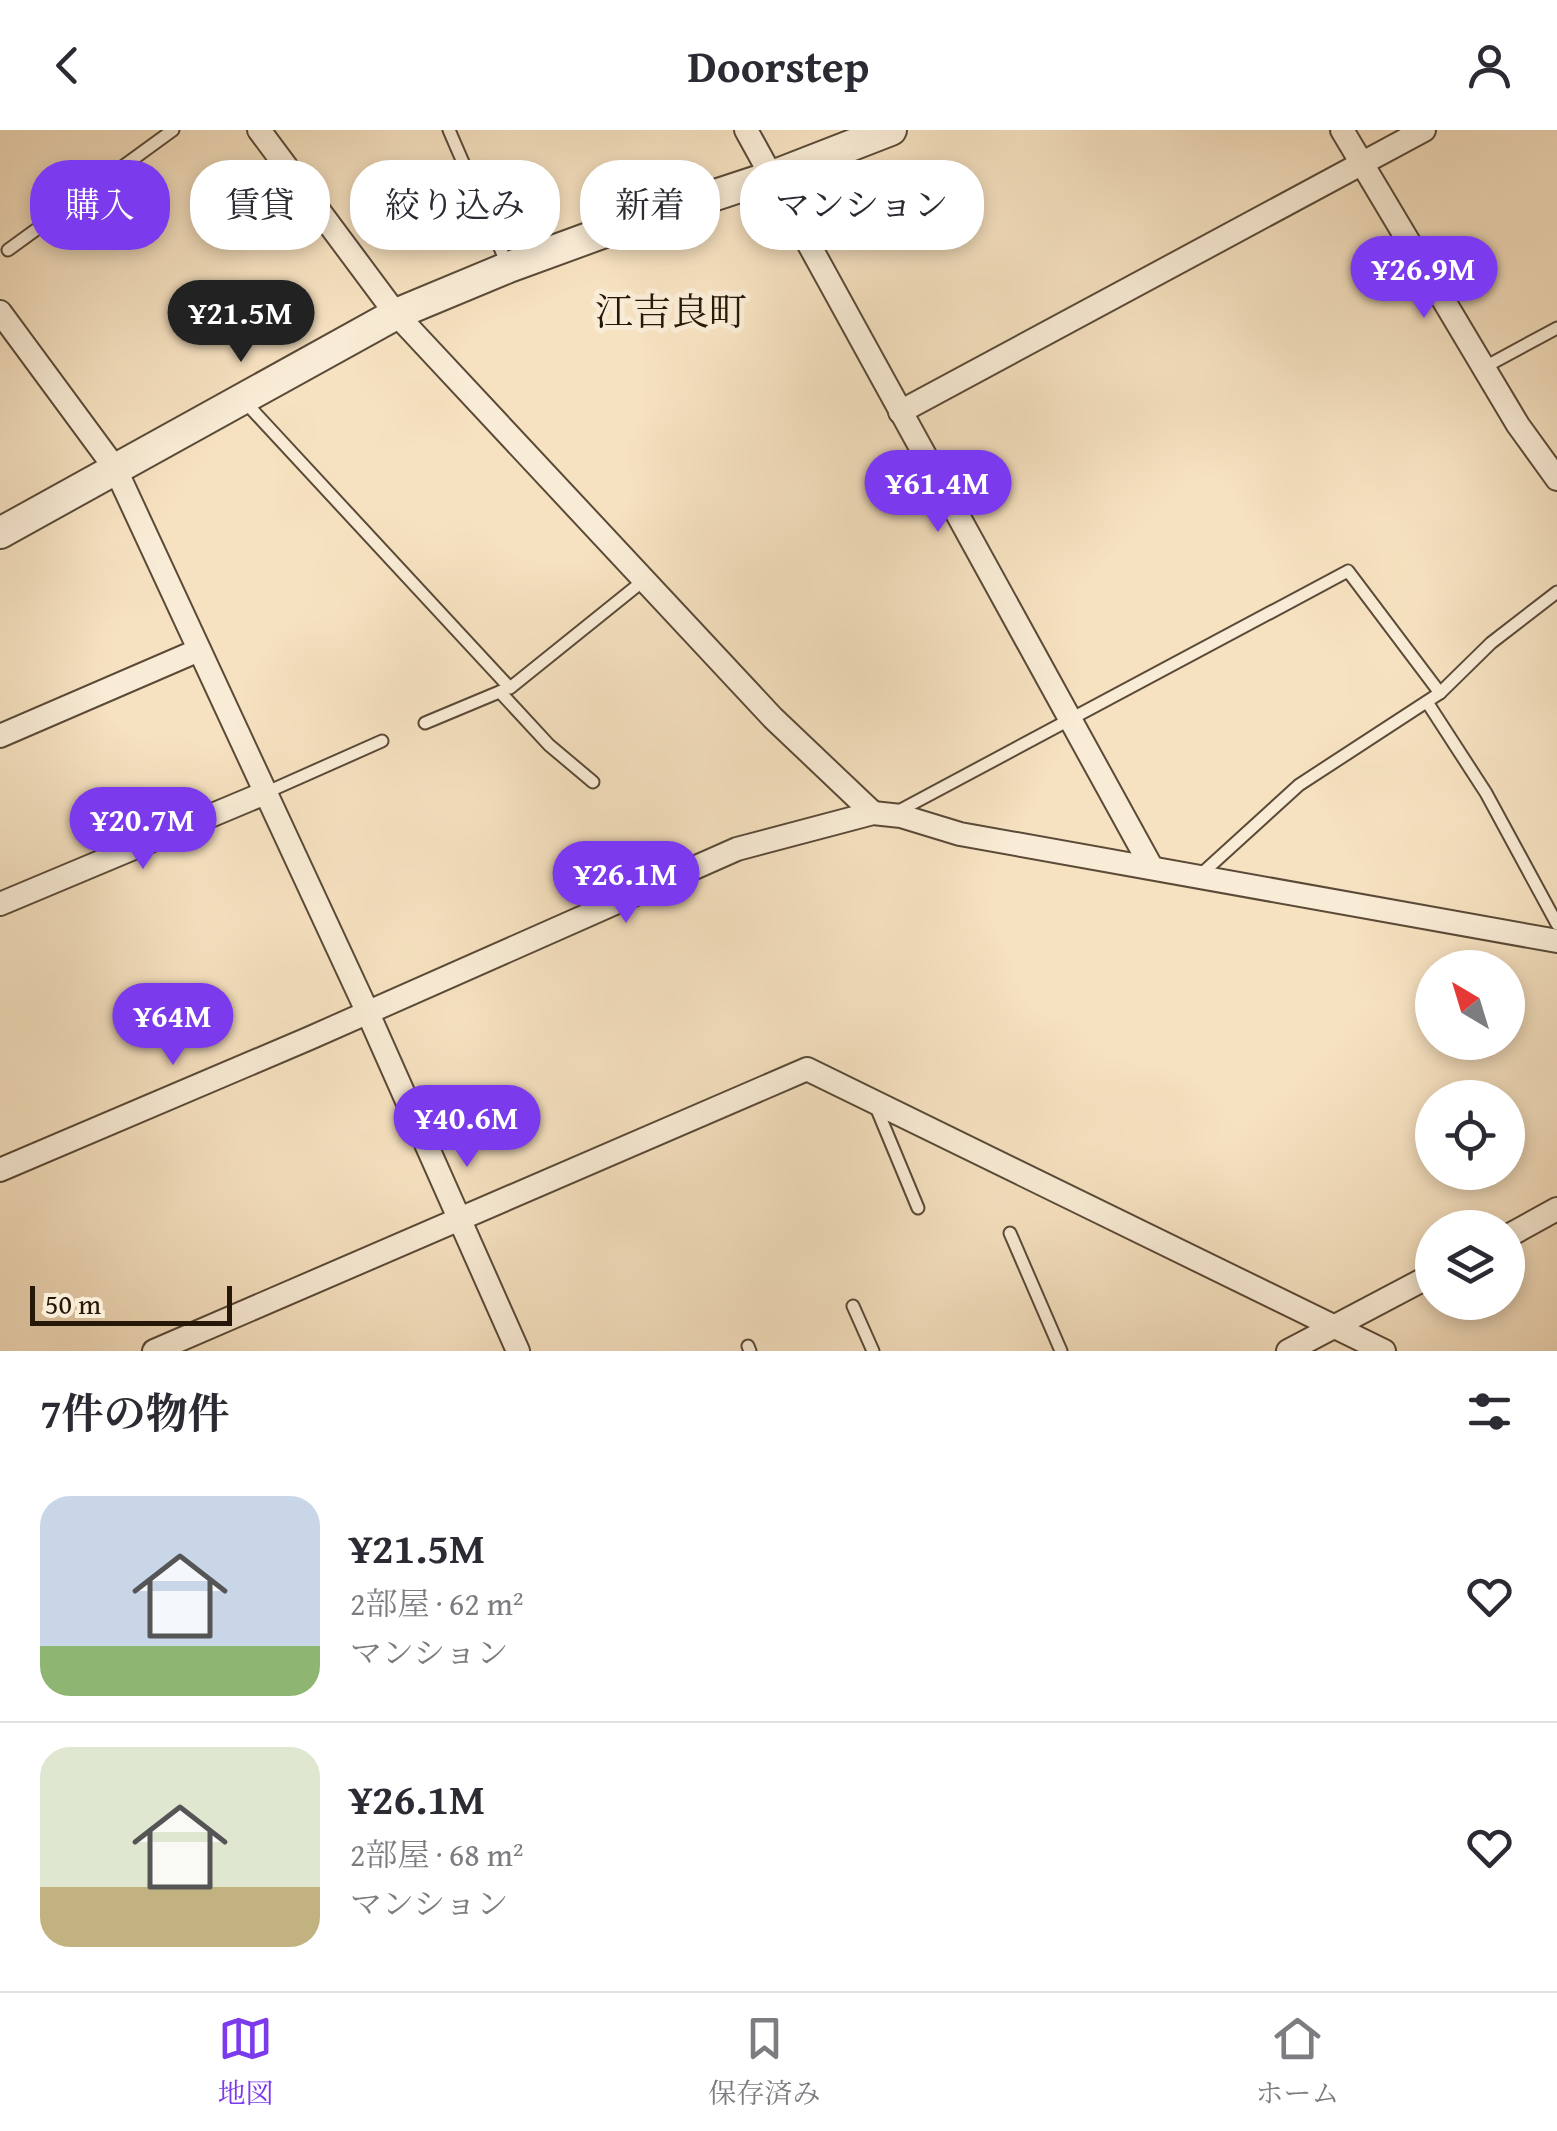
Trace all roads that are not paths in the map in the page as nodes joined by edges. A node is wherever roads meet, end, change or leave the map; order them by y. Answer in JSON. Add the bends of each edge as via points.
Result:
{"nodes":[{"id":1,"x":173,"y":130,"type":"edge"},
{"id":2,"x":260,"y":130,"type":"edge"},
{"id":3,"x":449,"y":130,"type":"edge"},
{"id":4,"x":746,"y":130,"type":"edge"},
{"id":5,"x":891,"y":130,"type":"edge"},
{"id":6,"x":1342,"y":130,"type":"edge"},
{"id":7,"x":1424,"y":130,"type":"edge"},
{"id":8,"x":761,"y":160,"type":"edge"},
{"id":9,"x":815,"y":160,"type":"edge"},
{"id":10,"x":1361,"y":164,"type":"junction"},
{"id":11,"x":740,"y":188,"type":"edge"},
{"id":12,"x":8,"y":250,"type":"dead end"},
{"id":13,"x":810,"y":250,"type":"edge"},
{"id":14,"x":509,"y":268,"type":"junction"},
{"id":15,"x":0,"y":312,"type":"edge"},
{"id":16,"x":396,"y":314,"type":"junction"},
{"id":17,"x":1557,"y":328,"type":"edge"},
{"id":18,"x":1483,"y":368,"type":"junction"},
{"id":19,"x":242,"y":399,"type":"junction"},
{"id":20,"x":900,"y":412,"type":"junction"},
{"id":21,"x":115,"y":468,"type":"junction"},
{"id":22,"x":1557,"y":479,"type":"edge"},
{"id":23,"x":0,"y":533,"type":"edge"},
{"id":24,"x":642,"y":581,"type":"junction"},
{"id":25,"x":1557,"y":592,"type":"edge"},
{"id":26,"x":199,"y":650,"type":"junction"},
{"id":27,"x":505,"y":690,"type":"junction"},
{"id":28,"x":1440,"y":693,"type":"junction"},
{"id":29,"x":1426,"y":702,"type":"junction"},
{"id":30,"x":1070,"y":719,"type":"junction"},
{"id":31,"x":425,"y":723,"type":"dead end"},
{"id":32,"x":0,"y":736,"type":"edge"},
{"id":33,"x":382,"y":741,"type":"dead end"},
{"id":34,"x":593,"y":782,"type":"dead end"},
{"id":35,"x":266,"y":792,"type":"junction"},
{"id":36,"x":882,"y":814,"type":"junction"},
{"id":37,"x":1152,"y":868,"type":"junction"},
{"id":38,"x":1198,"y":877,"type":"junction"},
{"id":39,"x":0,"y":904,"type":"edge"},
{"id":40,"x":1557,"y":924,"type":"edge"},
{"id":41,"x":1557,"y":941,"type":"edge"},
{"id":42,"x":367,"y":1011,"type":"junction"},
{"id":43,"x":874,"y":1103,"type":"junction"},
{"id":44,"x":0,"y":1170,"type":"edge"},
{"id":45,"x":918,"y":1208,"type":"dead end"},
{"id":46,"x":1557,"y":1210,"type":"edge"},
{"id":47,"x":459,"y":1217,"type":"junction"},
{"id":48,"x":1525,"y":1227,"type":"edge"},
{"id":49,"x":1010,"y":1233,"type":"dead end"},
{"id":50,"x":1415,"y":1284,"type":"edge"},
{"id":51,"x":853,"y":1306,"type":"dead end"},
{"id":52,"x":1335,"y":1326,"type":"junction"},
{"id":53,"x":154,"y":1351,"type":"edge"},
{"id":54,"x":518,"y":1351,"type":"edge"},
{"id":55,"x":872,"y":1351,"type":"edge"},
{"id":56,"x":1061,"y":1351,"type":"edge"},
{"id":57,"x":1288,"y":1351,"type":"edge"},
{"id":58,"x":1384,"y":1351,"type":"edge"}],
"edges":[{"from":1,"to":12,"type":"lane"},
{"from":2,"to":16,"type":"street"},
{"from":3,"to":14,"type":"lane"},
{"from":4,"to":8,"type":"street"},
{"from":5,"to":9,"type":"street"},
{"from":6,"to":10,"type":"street"},
{"from":7,"to":10,"type":"street"},
{"from":10,"to":18,"type":"street"},
{"from":10,"to":20,"type":"street"},
{"from":11,"to":14,"type":"street"},
{"from":13,"to":20,"type":"street"},
{"from":14,"to":16,"type":"street"},
{"from":15,"to":21,"type":"street"},
{"from":16,"to":19,"type":"street"},
{"from":16,"to":24,"type":"street"},
{"from":17,"to":18,"type":"lane"},
{"from":18,"to":22,"type":"street"},
{"from":19,"to":21,"type":"street"},
{"from":19,"to":27,"type":"lane"},
{"from":20,"to":30,"type":"street"},
{"from":21,"to":23,"type":"street"},
{"from":21,"to":26,"type":"street"},
{"from":24,"to":27,"type":"lane"},
{"from":24,"to":36,"type":"street","via":[[773,718]]},
{"from":25,"to":28,"type":"lane"},
{"from":26,"to":32,"type":"street"},
{"from":26,"to":35,"type":"street"},
{"from":27,"to":31,"type":"lane"},
{"from":27,"to":34,"type":"lane","via":[[549,745]]},
{"from":28,"to":29,"type":"lane"},
{"from":28,"to":30,"type":"lane","via":[[1348,571]]},
{"from":29,"to":38,"type":"lane","via":[[1299,784]]},
{"from":29,"to":40,"type":"lane","via":[[1486,793]]},
{"from":30,"to":36,"type":"lane"},
{"from":30,"to":37,"type":"street"},
{"from":33,"to":35,"type":"lane"},
{"from":35,"to":39,"type":"street"},
{"from":35,"to":42,"type":"street"},
{"from":36,"to":37,"type":"street"},
{"from":36,"to":42,"type":"street","via":[[738,848]]},
{"from":37,"to":38,"type":"street"},
{"from":38,"to":41,"type":"street"},
{"from":42,"to":44,"type":"street"},
{"from":42,"to":47,"type":"street"},
{"from":43,"to":45,"type":"lane"},
{"from":43,"to":47,"type":"street","via":[[807,1069]]},
{"from":43,"to":52,"type":"street"},
{"from":46,"to":48,"type":"street"},
{"from":47,"to":53,"type":"street"},
{"from":47,"to":54,"type":"street"},
{"from":49,"to":56,"type":"lane"},
{"from":50,"to":52,"type":"street"},
{"from":51,"to":55,"type":"lane"},
{"from":52,"to":57,"type":"street"},
{"from":52,"to":58,"type":"street"}]}
